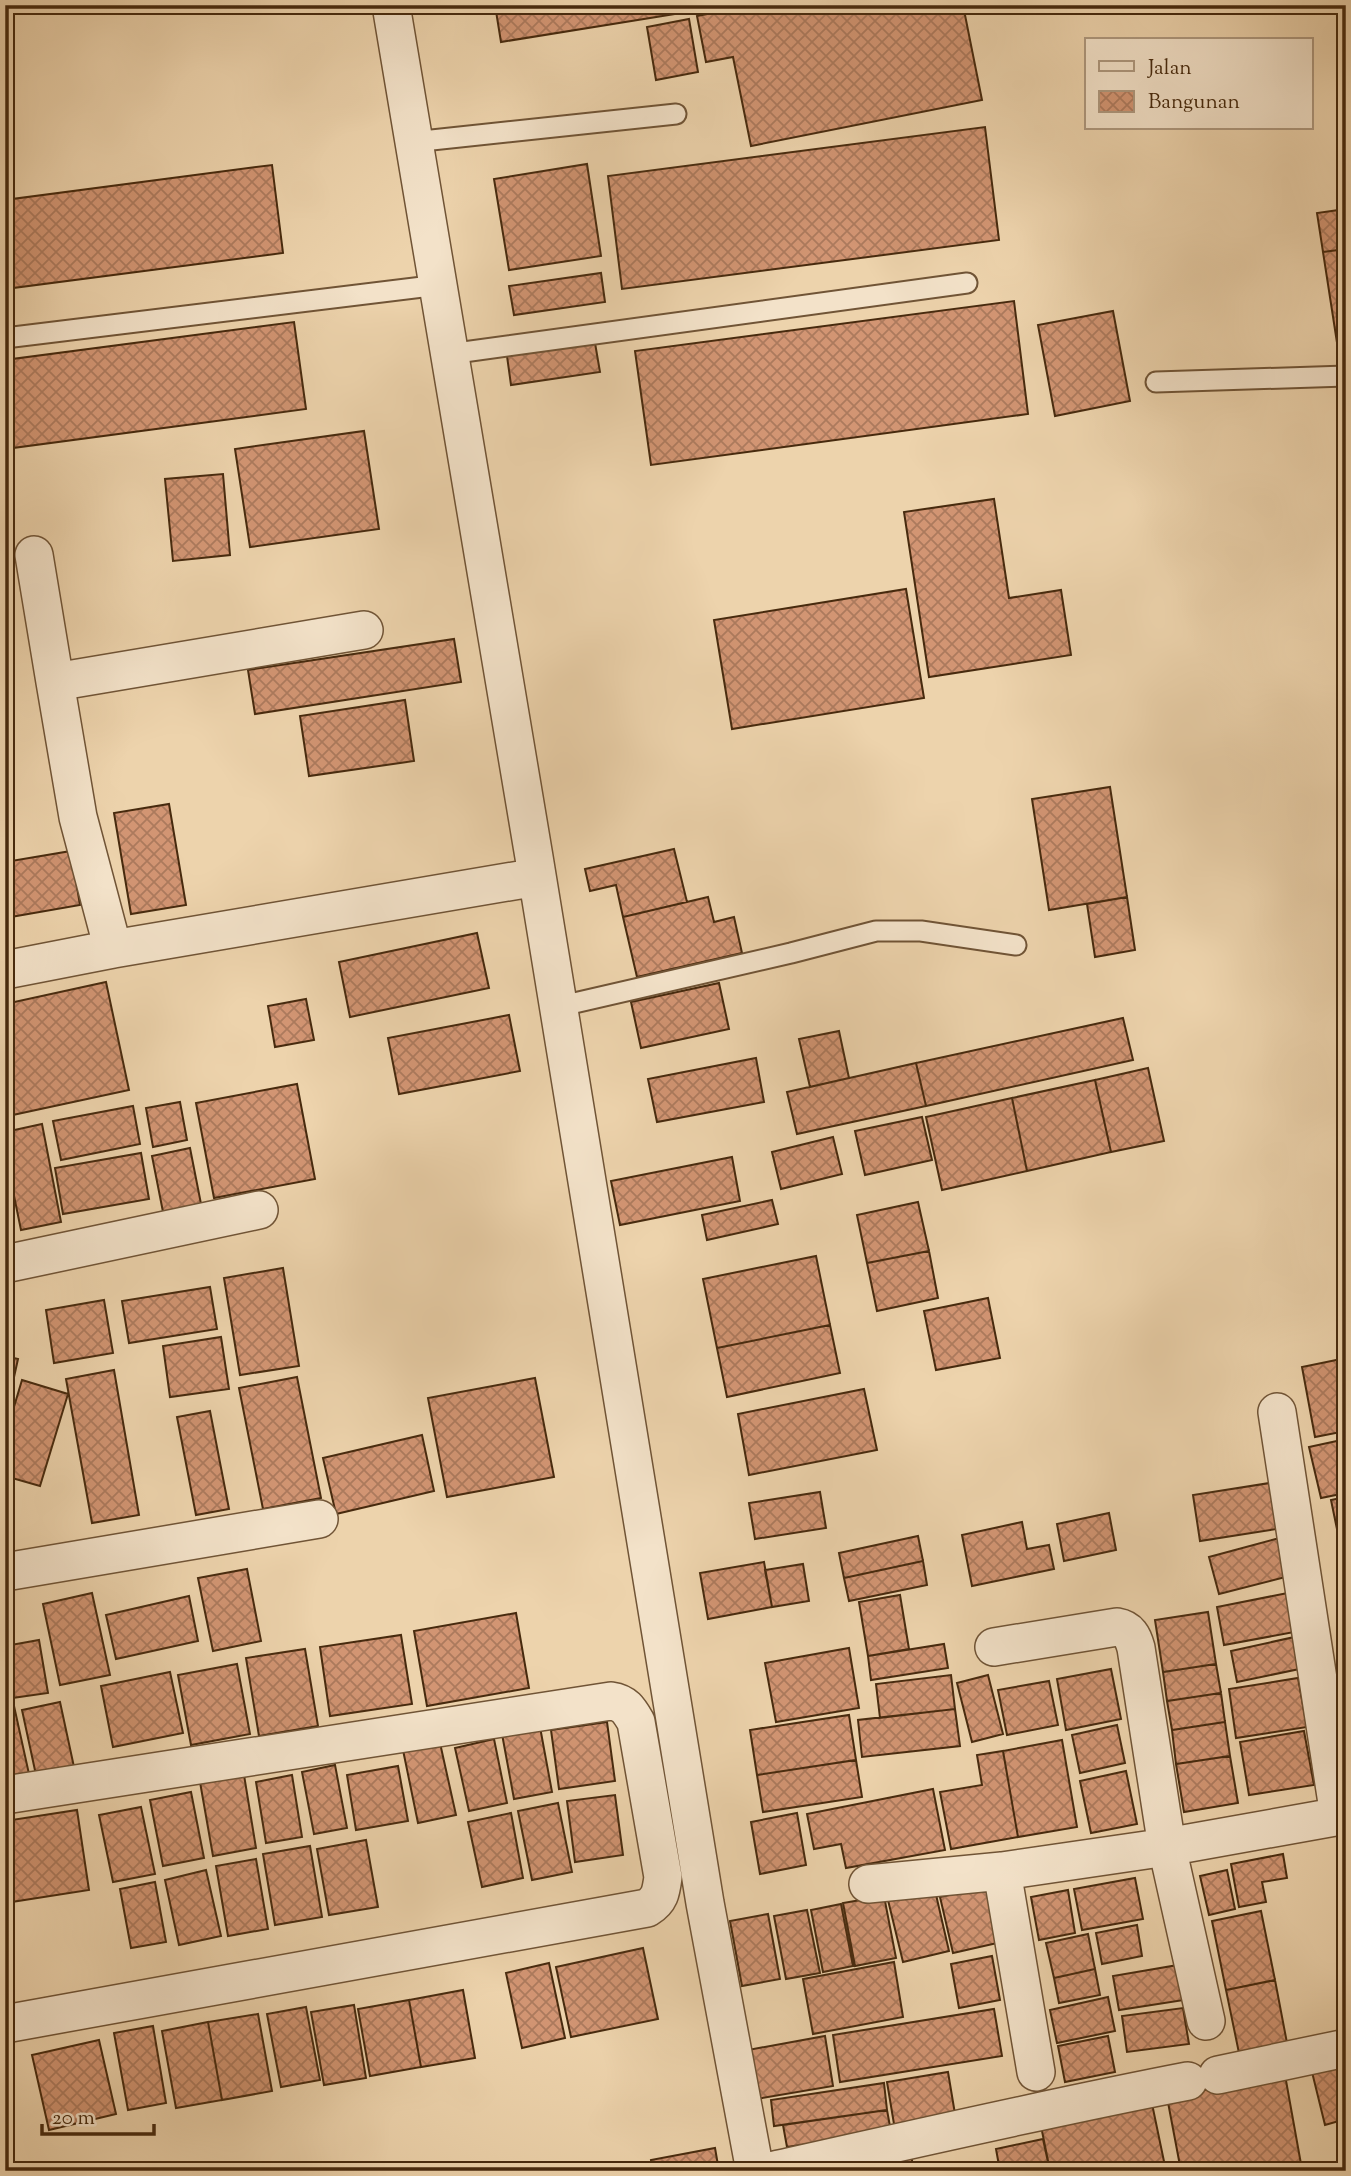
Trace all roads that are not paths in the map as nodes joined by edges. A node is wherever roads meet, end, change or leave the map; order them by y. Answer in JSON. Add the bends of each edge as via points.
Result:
{"nodes":[{"id":1,"x":391,"y":5,"type":"edge"},
{"id":2,"x":676,"y":114,"type":"dead end"},
{"id":3,"x":413,"y":142,"type":"junction"},
{"id":4,"x":967,"y":283,"type":"dead end"},
{"id":5,"x":439,"y":285,"type":"junction"},
{"id":6,"x":5,"y":338,"type":"edge"},
{"id":7,"x":449,"y":354,"type":"junction"},
{"id":8,"x":1346,"y":376,"type":"edge"},
{"id":9,"x":1156,"y":382,"type":"dead end"},
{"id":10,"x":34,"y":555,"type":"dead end"},
{"id":11,"x":364,"y":630,"type":"dead end"},
{"id":12,"x":55,"y":682,"type":"junction"},
{"id":13,"x":537,"y":877,"type":"junction"},
{"id":14,"x":1016,"y":945,"type":"dead end"},
{"id":15,"x":113,"y":949,"type":"junction"},
{"id":16,"x":5,"y":970,"type":"edge"},
{"id":17,"x":558,"y":1007,"type":"junction"},
{"id":18,"x":259,"y":1210,"type":"dead end"},
{"id":19,"x":5,"y":1264,"type":"edge"},
{"id":20,"x":1277,"y":1412,"type":"dead end"},
{"id":21,"x":318,"y":1519,"type":"dead end"},
{"id":22,"x":5,"y":1572,"type":"edge"},
{"id":23,"x":994,"y":1647,"type":"dead end"},
{"id":24,"x":5,"y":1795,"type":"edge"},
{"id":25,"x":1343,"y":1816,"type":"edge"},
{"id":26,"x":1167,"y":1847,"type":"junction"},
{"id":27,"x":1002,"y":1871,"type":"junction"},
{"id":28,"x":868,"y":1884,"type":"dead end"},
{"id":29,"x":1206,"y":2021,"type":"dead end"},
{"id":30,"x":5,"y":2024,"type":"edge"},
{"id":31,"x":1346,"y":2048,"type":"edge"},
{"id":32,"x":1036,"y":2072,"type":"dead end"},
{"id":33,"x":755,"y":2171,"type":"edge"},
{"id":34,"x":771,"y":2171,"type":"edge"}],
"edges":[{"from":1,"to":3,"type":"street"},
{"from":2,"to":3,"type":"lane"},
{"from":3,"to":5,"type":"street"},
{"from":4,"to":7,"type":"lane"},
{"from":5,"to":6,"type":"lane"},
{"from":5,"to":7,"type":"street"},
{"from":7,"to":13,"type":"street"},
{"from":8,"to":9,"type":"lane"},
{"from":10,"to":12,"type":"street"},
{"from":11,"to":12,"type":"street"},
{"from":12,"to":15,"type":"street","via":[[78,817]]},
{"from":13,"to":15,"type":"street"},
{"from":13,"to":17,"type":"street"},
{"from":14,"to":17,"type":"lane","via":[[921,931],[876,931]]},
{"from":15,"to":16,"type":"street"},
{"from":17,"to":33,"type":"street","via":[[705,1903]]},
{"from":18,"to":19,"type":"street"},
{"from":20,"to":25,"type":"street"},
{"from":21,"to":22,"type":"street"},
{"from":23,"to":26,"type":"street","via":[[1117,1627],[1129,1632],[1136,1648]]},
{"from":24,"to":30,"type":"street","via":[[621,1702],[636,1722],[663,1877],[661,1894],[647,1908]]},
{"from":25,"to":26,"type":"street"},
{"from":26,"to":27,"type":"street"},
{"from":26,"to":29,"type":"street"},
{"from":27,"to":28,"type":"street"},
{"from":27,"to":32,"type":"street"},
{"from":31,"to":34,"type":"street","via":[[1044,2109]]}]}
